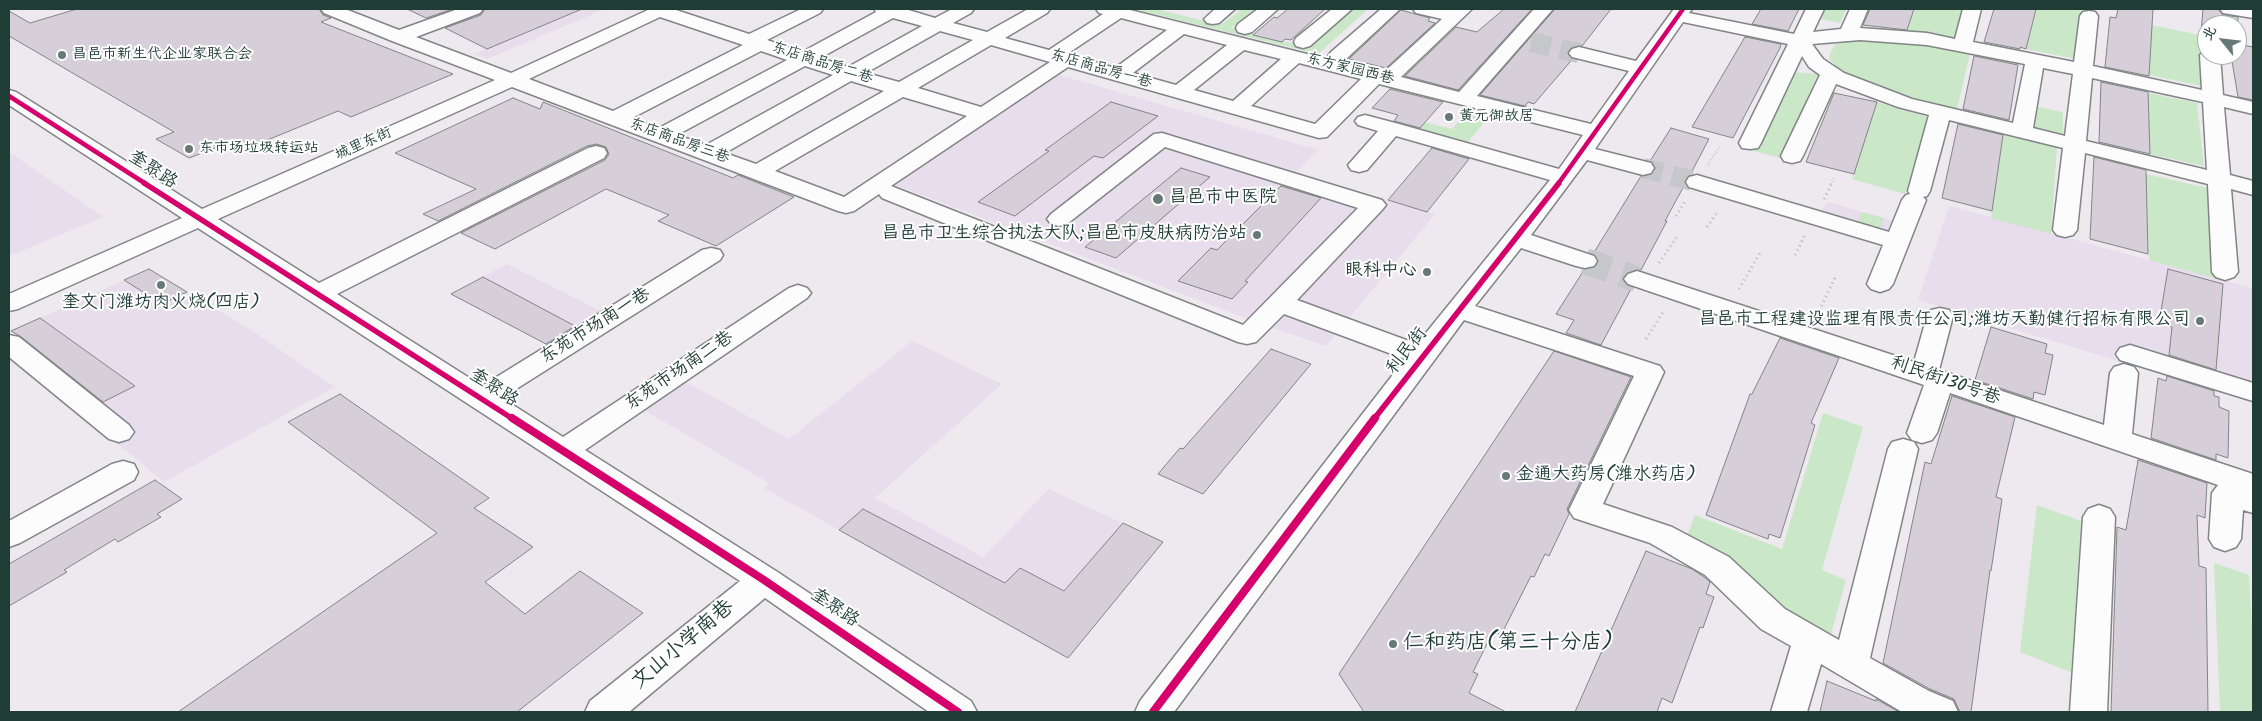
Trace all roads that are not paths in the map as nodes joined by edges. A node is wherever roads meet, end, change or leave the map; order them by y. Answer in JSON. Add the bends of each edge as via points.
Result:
{"nodes":[{"id":1,"x":330,"y":9,"type":"edge"},
{"id":2,"x":474,"y":9,"type":"edge"},
{"id":3,"x":814,"y":9,"type":"edge"},
{"id":4,"x":965,"y":9,"type":"edge"},
{"id":5,"x":1041,"y":9,"type":"edge"},
{"id":6,"x":1269,"y":9,"type":"edge"},
{"id":7,"x":1343,"y":9,"type":"edge"},
{"id":8,"x":1391,"y":9,"type":"edge"},
{"id":9,"x":1422,"y":9,"type":"edge"},
{"id":10,"x":1544,"y":9,"type":"edge"},
{"id":11,"x":1815,"y":9,"type":"edge"},
{"id":12,"x":1858,"y":9,"type":"edge"},
{"id":13,"x":1972,"y":9,"type":"edge"},
{"id":14,"x":2229,"y":9,"type":"edge"},
{"id":15,"x":661,"y":10,"type":"edge"},
{"id":16,"x":890,"y":10,"type":"edge"},
{"id":17,"x":1112,"y":10,"type":"edge"},
{"id":18,"x":1459,"y":12,"type":"edge"},
{"id":19,"x":1681,"y":12,"type":"edge"},
{"id":20,"x":2253,"y":13,"type":"edge"},
{"id":21,"x":2089,"y":16,"type":"dead end"},
{"id":22,"x":938,"y":24,"type":"junction"},
{"id":23,"x":1181,"y":28,"type":"junction"},
{"id":24,"x":1848,"y":34,"type":"junction"},
{"id":25,"x":1243,"y":35,"type":"junction"},
{"id":26,"x":399,"y":37,"type":"junction"},
{"id":27,"x":989,"y":39,"type":"junction"},
{"id":28,"x":1800,"y":41,"type":"junction"},
{"id":29,"x":755,"y":42,"type":"junction"},
{"id":30,"x":1963,"y":45,"type":"junction"},
{"id":31,"x":1299,"y":50,"type":"junction"},
{"id":32,"x":1580,"y":53,"type":"tunnel mouth"},
{"id":33,"x":1338,"y":56,"type":"dead end"},
{"id":34,"x":804,"y":58,"type":"junction"},
{"id":35,"x":1059,"y":58,"type":"junction"},
{"id":36,"x":2035,"y":60,"type":"junction"},
{"id":37,"x":2210,"y":65,"type":"edge"},
{"id":38,"x":1639,"y":68,"type":"junction"},
{"id":39,"x":2083,"y":69,"type":"junction"},
{"id":40,"x":1831,"y":73,"type":"junction"},
{"id":41,"x":850,"y":74,"type":"junction"},
{"id":42,"x":1118,"y":75,"type":"junction"},
{"id":43,"x":1381,"y":78,"type":"junction"},
{"id":44,"x":511,"y":80,"type":"junction"},
{"id":45,"x":901,"y":89,"type":"junction"},
{"id":46,"x":1180,"y":92,"type":"junction"},
{"id":47,"x":9,"y":96,"type":"edge"},
{"id":48,"x":1464,"y":98,"type":"junction"},
{"id":49,"x":2212,"y":98,"type":"junction"},
{"id":50,"x":1237,"y":108,"type":"junction"},
{"id":51,"x":2253,"y":108,"type":"edge"},
{"id":52,"x":1940,"y":113,"type":"junction"},
{"id":53,"x":986,"y":114,"type":"junction"},
{"id":54,"x":615,"y":118,"type":"junction"},
{"id":55,"x":1366,"y":121,"type":"dead end"},
{"id":56,"x":1392,"y":128,"type":"junction"},
{"id":57,"x":2022,"y":133,"type":"junction"},
{"id":58,"x":661,"y":135,"type":"junction"},
{"id":59,"x":1589,"y":142,"type":"junction"},
{"id":60,"x":1750,"y":143,"type":"dead end"},
{"id":61,"x":2074,"y":145,"type":"junction"},
{"id":62,"x":596,"y":153,"type":"dead end"},
{"id":63,"x":708,"y":153,"type":"junction"},
{"id":64,"x":1792,"y":156,"type":"dead end"},
{"id":65,"x":1358,"y":164,"type":"dead end"},
{"id":66,"x":1643,"y":168,"type":"tunnel mouth"},
{"id":67,"x":758,"y":172,"type":"junction"},
{"id":68,"x":1564,"y":177,"type":"junction"},
{"id":69,"x":2218,"y":180,"type":"junction"},
{"id":70,"x":1697,"y":182,"type":"tunnel mouth"},
{"id":71,"x":2253,"y":188,"type":"edge"},
{"id":72,"x":890,"y":193,"type":"dead end"},
{"id":73,"x":198,"y":218,"type":"junction"},
{"id":74,"x":1060,"y":219,"type":"dead end"},
{"id":75,"x":2065,"y":230,"type":"dead end"},
{"id":76,"x":1516,"y":238,"type":"junction"},
{"id":77,"x":1898,"y":242,"type":"junction"},
{"id":78,"x":711,"y":255,"type":"dead end"},
{"id":79,"x":1585,"y":261,"type":"tunnel mouth"},
{"id":80,"x":2225,"y":272,"type":"dead end"},
{"id":81,"x":1642,"y":280,"type":"tunnel mouth"},
{"id":82,"x":1880,"y":284,"type":"dead end"},
{"id":83,"x":798,"y":293,"type":"dead end"},
{"id":84,"x":317,"y":294,"type":"junction"},
{"id":85,"x":9,"y":303,"type":"edge"},
{"id":86,"x":1280,"y":303,"type":"junction"},
{"id":87,"x":1460,"y":310,"type":"junction"},
{"id":88,"x":1940,"y":316,"type":"dead end"},
{"id":89,"x":9,"y":343,"type":"edge"},
{"id":90,"x":1422,"y":356,"type":"junction"},
{"id":91,"x":1931,"y":377,"type":"junction"},
{"id":92,"x":2253,"y":392,"type":"edge"},
{"id":93,"x":481,"y":399,"type":"junction"},
{"id":94,"x":119,"y":432,"type":"dead end"},
{"id":95,"x":2117,"y":439,"type":"junction"},
{"id":96,"x":563,"y":451,"type":"junction"},
{"id":97,"x":123,"y":472,"type":"dead end"},
{"id":98,"x":2253,"y":485,"type":"edge"},
{"id":99,"x":2253,"y":502,"type":"edge"},
{"id":100,"x":2099,"y":517,"type":"dead end"},
{"id":101,"x":9,"y":535,"type":"edge"},
{"id":102,"x":2225,"y":539,"type":"dead end"},
{"id":103,"x":764,"y":580,"type":"junction"},
{"id":104,"x":1810,"y":641,"type":"junction"},
{"id":105,"x":1851,"y":664,"type":"junction"},
{"id":106,"x":603,"y":712,"type":"edge"},
{"id":107,"x":958,"y":712,"type":"edge"},
{"id":108,"x":1153,"y":712,"type":"edge"},
{"id":109,"x":1789,"y":712,"type":"edge"},
{"id":110,"x":1940,"y":712,"type":"edge"},
{"id":111,"x":2088,"y":712,"type":"edge"}],
"edges":[{"from":1,"to":26,"type":"street","name":"东店商品房三巷"},
{"from":2,"to":26,"type":"street"},
{"from":3,"to":29,"type":"street"},
{"from":4,"to":22,"type":"street"},
{"from":5,"to":27,"type":"street"},
{"from":6,"to":25,"type":"street"},
{"from":7,"to":31,"type":"street"},
{"from":8,"to":33,"type":"street"},
{"from":9,"to":18,"type":"street"},
{"from":10,"to":48,"type":"street","via":[[1524,40]]},
{"from":11,"to":28,"type":"street"},
{"from":12,"to":24,"type":"street"},
{"from":13,"to":30,"type":"street"},
{"from":14,"to":20,"type":"street"},
{"from":15,"to":29,"type":"street","name":"东店商品房二巷"},
{"from":15,"to":44,"type":"street","name":"城里东街"},
{"from":16,"to":22,"type":"street","name":"东店商品房一巷"},
{"from":16,"to":34,"type":"street"},
{"from":17,"to":23,"type":"street","name":"东方家园西巷"},
{"from":17,"to":35,"type":"street"},
{"from":18,"to":43,"type":"street"},
{"from":19,"to":28,"type":"street"},
{"from":19,"to":38,"type":"street","name":"利民街"},
{"from":21,"to":39,"type":"street"},
{"from":22,"to":27,"type":"street","name":"东店商品房一巷"},
{"from":22,"to":41,"type":"street"},
{"from":23,"to":25,"type":"street","name":"东方家园西巷"},
{"from":23,"to":42,"type":"street"},
{"from":24,"to":28,"type":"street"},
{"from":24,"to":30,"type":"street"},
{"from":25,"to":31,"type":"street","name":"东方家园西巷"},
{"from":25,"to":46,"type":"street"},
{"from":26,"to":44,"type":"street","name":"东店商品房三巷"},
{"from":27,"to":35,"type":"street","name":"东店商品房一巷"},
{"from":27,"to":45,"type":"street"},
{"from":28,"to":40,"type":"street","via":[[1816,63]]},
{"from":28,"to":60,"type":"street"},
{"from":29,"to":34,"type":"street","name":"东店商品房二巷"},
{"from":29,"to":54,"type":"street"},
{"from":30,"to":36,"type":"street"},
{"from":31,"to":43,"type":"street","name":"东方家园西巷"},
{"from":31,"to":50,"type":"street"},
{"from":32,"to":38,"type":"street"},
{"from":34,"to":41,"type":"street","name":"东店商品房二巷"},
{"from":34,"to":58,"type":"street"},
{"from":35,"to":42,"type":"street","name":"东店商品房一巷"},
{"from":35,"to":53,"type":"street"},
{"from":36,"to":39,"type":"street"},
{"from":36,"to":57,"type":"street"},
{"from":37,"to":49,"type":"street"},
{"from":38,"to":59,"type":"street","name":"利民街"},
{"from":39,"to":49,"type":"street"},
{"from":39,"to":61,"type":"street"},
{"from":40,"to":52,"type":"street","via":[[1869,90]]},
{"from":40,"to":64,"type":"street"},
{"from":41,"to":45,"type":"street","name":"东店商品房二巷"},
{"from":41,"to":63,"type":"street"},
{"from":42,"to":46,"type":"street","name":"东店商品房一巷"},
{"from":43,"to":48,"type":"street","name":"东方家园西巷"},
{"from":43,"to":50,"type":"street","name":"东店商品房一巷","via":[[1319,132]]},
{"from":44,"to":54,"type":"street","name":"东店商品房三巷"},
{"from":44,"to":73,"type":"street","name":"城里东街"},
{"from":45,"to":53,"type":"street","name":"东店商品房二巷"},
{"from":45,"to":67,"type":"street"},
{"from":46,"to":50,"type":"street","name":"东店商品房一巷"},
{"from":47,"to":73,"type":"street","name":"奎聚路"},
{"from":48,"to":59,"type":"street","name":"东方家园西巷"},
{"from":49,"to":51,"type":"street"},
{"from":49,"to":69,"type":"street"},
{"from":52,"to":57,"type":"street"},
{"from":52,"to":77,"type":"street","via":[[1916,195]]},
{"from":53,"to":67,"type":"street","name":"东店商品房三巷","via":[[846,206]]},
{"from":54,"to":58,"type":"street","name":"东店商品房三巷"},
{"from":55,"to":56,"type":"street"},
{"from":56,"to":65,"type":"street"},
{"from":56,"to":68,"type":"street"},
{"from":57,"to":61,"type":"street"},
{"from":58,"to":63,"type":"street","name":"东店商品房三巷"},
{"from":59,"to":66,"type":"street","name":"东方家园西巷"},
{"from":59,"to":68,"type":"street","name":"利民街"},
{"from":61,"to":69,"type":"street"},
{"from":61,"to":75,"type":"street"},
{"from":62,"to":84,"type":"street"},
{"from":63,"to":67,"type":"street","name":"东店商品房三巷"},
{"from":68,"to":76,"type":"street","name":"利民街"},
{"from":69,"to":71,"type":"street"},
{"from":69,"to":80,"type":"street"},
{"from":70,"to":77,"type":"street"},
{"from":72,"to":86,"type":"street","via":[[1247,336]]},
{"from":73,"to":84,"type":"street","name":"奎聚路"},
{"from":73,"to":85,"type":"street","name":"城里东街"},
{"from":74,"to":86,"type":"street","via":[[1162,139],[1374,205]]},
{"from":76,"to":79,"type":"street"},
{"from":76,"to":87,"type":"street","name":"利民街"},
{"from":77,"to":82,"type":"street"},
{"from":78,"to":93,"type":"street","name":"东苑市场南一巷"},
{"from":81,"to":91,"type":"street","name":"利民街130号巷"},
{"from":83,"to":96,"type":"street","name":"东苑市场南二巷"},
{"from":84,"to":93,"type":"street","name":"奎聚路"},
{"from":86,"to":90,"type":"street"},
{"from":87,"to":90,"type":"street","name":"利民街"},
{"from":87,"to":104,"type":"street","via":[[1650,372],[1585,510],[1661,535],[1717,566],[1773,620]]},
{"from":88,"to":91,"type":"street"},
{"from":89,"to":94,"type":"street"},
{"from":90,"to":108,"type":"street","name":"利民街"},
{"from":91,"to":95,"type":"street","name":"利民街130号巷"},
{"from":91,"to":105,"type":"street"},
{"from":92,"to":95,"type":"street","via":[[2127,363]]},
{"from":93,"to":96,"type":"street","name":"奎聚路"},
{"from":95,"to":98,"type":"street","name":"利民街130号巷"},
{"from":96,"to":103,"type":"street","name":"奎聚路"},
{"from":97,"to":101,"type":"street"},
{"from":99,"to":102,"type":"street","via":[[2228,493]]},
{"from":100,"to":111,"type":"street"},
{"from":103,"to":106,"type":"street","name":"文山小学南巷"},
{"from":103,"to":107,"type":"street","name":"奎聚路"},
{"from":104,"to":105,"type":"street"},
{"from":104,"to":109,"type":"street"},
{"from":105,"to":110,"type":"street","via":[[1916,702]]}]}
